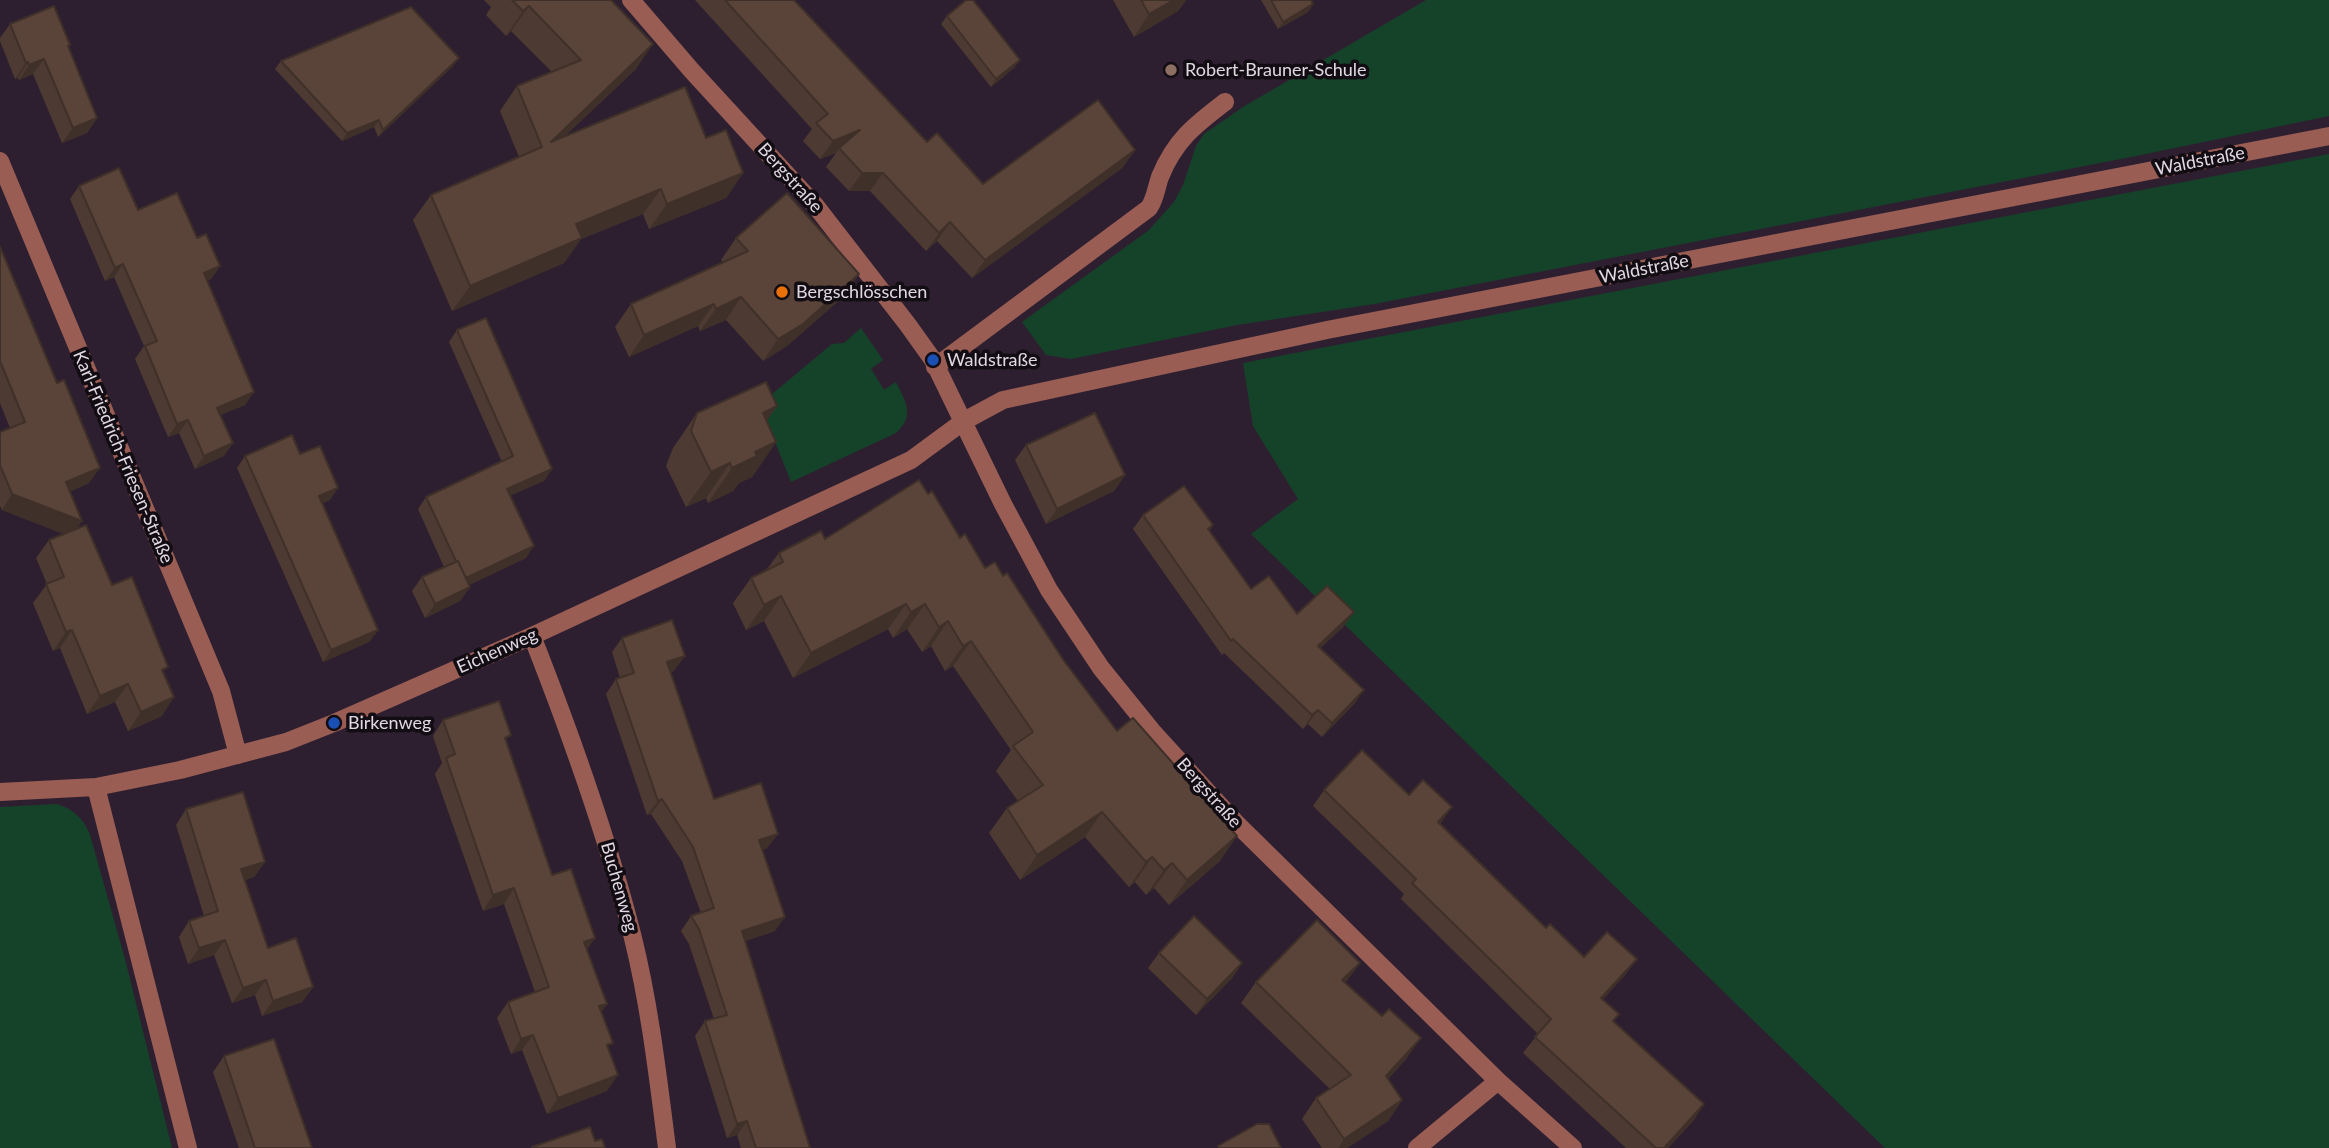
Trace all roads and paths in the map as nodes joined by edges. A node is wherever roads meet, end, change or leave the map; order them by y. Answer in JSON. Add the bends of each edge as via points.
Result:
{"nodes":[{"id":1,"x":631,"y":0,"type":"edge"},
{"id":2,"x":1225,"y":102,"type":"dead end"},
{"id":3,"x":2329,"y":136,"type":"edge"},
{"id":4,"x":0,"y":161,"type":"edge"},
{"id":5,"x":936,"y":367,"type":"junction"},
{"id":6,"x":964,"y":421,"type":"junction"},
{"id":7,"x":532,"y":636,"type":"junction"},
{"id":8,"x":238,"y":755,"type":"junction"},
{"id":9,"x":96,"y":787,"type":"junction"},
{"id":10,"x":0,"y":792,"type":"edge"},
{"id":11,"x":1498,"y":1081,"type":"junction"},
{"id":12,"x":188,"y":1148,"type":"edge"},
{"id":13,"x":667,"y":1148,"type":"edge"},
{"id":14,"x":1417,"y":1148,"type":"edge"},
{"id":15,"x":1573,"y":1148,"type":"edge"}],
"edges":[{"from":1,"to":5,"type":"street","name":"Bergstraße","via":[[816,205]]},
{"from":2,"to":5,"type":"street","via":[[1181,140],[1149,208]]},
{"from":3,"to":6,"type":"street","name":"Waldstraße","via":[[1270,341],[1003,400]]},
{"from":4,"to":8,"type":"street","name":"Karl-Friedrich-Friesen-Straße","via":[[221,691]]},
{"from":5,"to":6,"type":"street","name":"Bergstraße"},
{"from":6,"to":7,"type":"street","name":"Eichenweg","via":[[911,460]]},
{"from":6,"to":11,"type":"street","name":"Bergstraße","via":[[1049,590],[1101,668],[1238,825]]},
{"from":7,"to":8,"type":"street","name":"Eichenweg","via":[[334,723]]},
{"from":7,"to":13,"type":"street","name":"Buchenweg","via":[[598,812],[633,940],[654,1043]]},
{"from":8,"to":9,"type":"street","name":"Eichenweg"},
{"from":9,"to":10,"type":"street","name":"Eichenweg"},
{"from":9,"to":12,"type":"street"},
{"from":11,"to":14,"type":"street"},
{"from":11,"to":15,"type":"street","name":"Bergstraße"}]}
